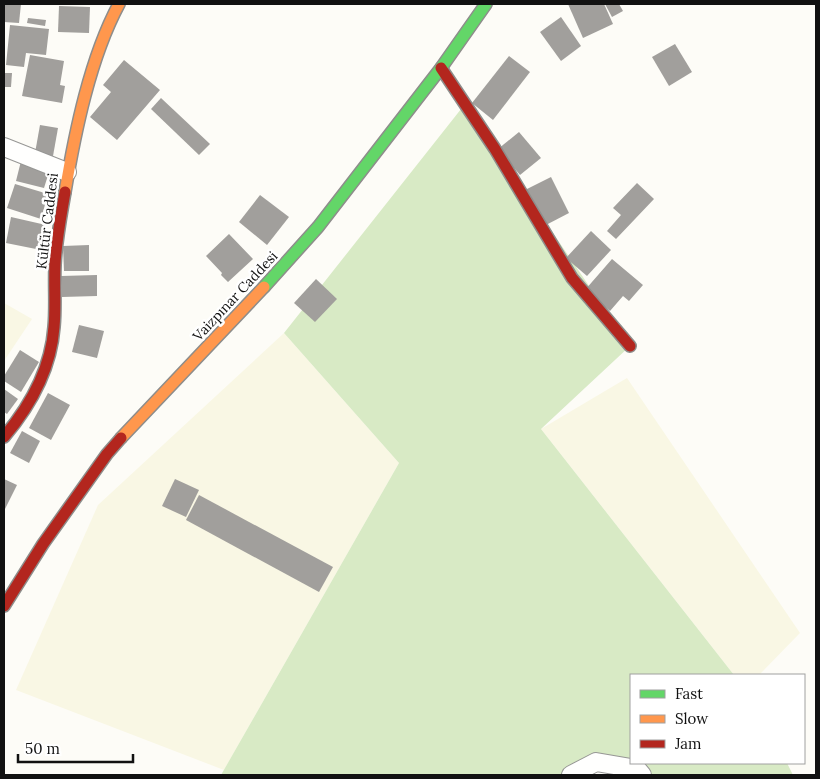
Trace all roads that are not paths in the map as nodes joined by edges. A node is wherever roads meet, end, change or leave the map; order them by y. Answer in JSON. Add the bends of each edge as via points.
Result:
{"nodes":[{"id":1,"x":131,"y":4,"type":"edge"},
{"id":2,"x":486,"y":4,"type":"edge"},
{"id":3,"x":116,"y":10,"type":"edge"},
{"id":4,"x":441,"y":68,"type":"junction"},
{"id":5,"x":4,"y":147,"type":"edge"},
{"id":6,"x":68,"y":172,"type":"junction"},
{"id":7,"x":630,"y":346,"type":"dead end"},
{"id":8,"x":4,"y":437,"type":"edge"},
{"id":9,"x":4,"y":606,"type":"edge"},
{"id":10,"x":571,"y":775,"type":"edge"},
{"id":11,"x":642,"y":775,"type":"edge"}],
"edges":[{"from":1,"to":3,"type":"street"},
{"from":2,"to":4,"type":"street","name":"Vaizpınar Caddesi"},
{"from":3,"to":6,"type":"street","name":"Kültür Caddesi","via":[[88,86]]},
{"from":4,"to":7,"type":"street","via":[[495,149],[572,278]]},
{"from":4,"to":9,"type":"street","name":"Vaizpınar Caddesi","via":[[282,270],[107,454]]},
{"from":5,"to":6,"type":"street"},
{"from":6,"to":8,"type":"street","name":"Kültür Caddesi","via":[[56,254],[52,347],[36,391],[20,420]]},
{"from":10,"to":11,"type":"street","via":[[596,762],[637,769]]}]}
